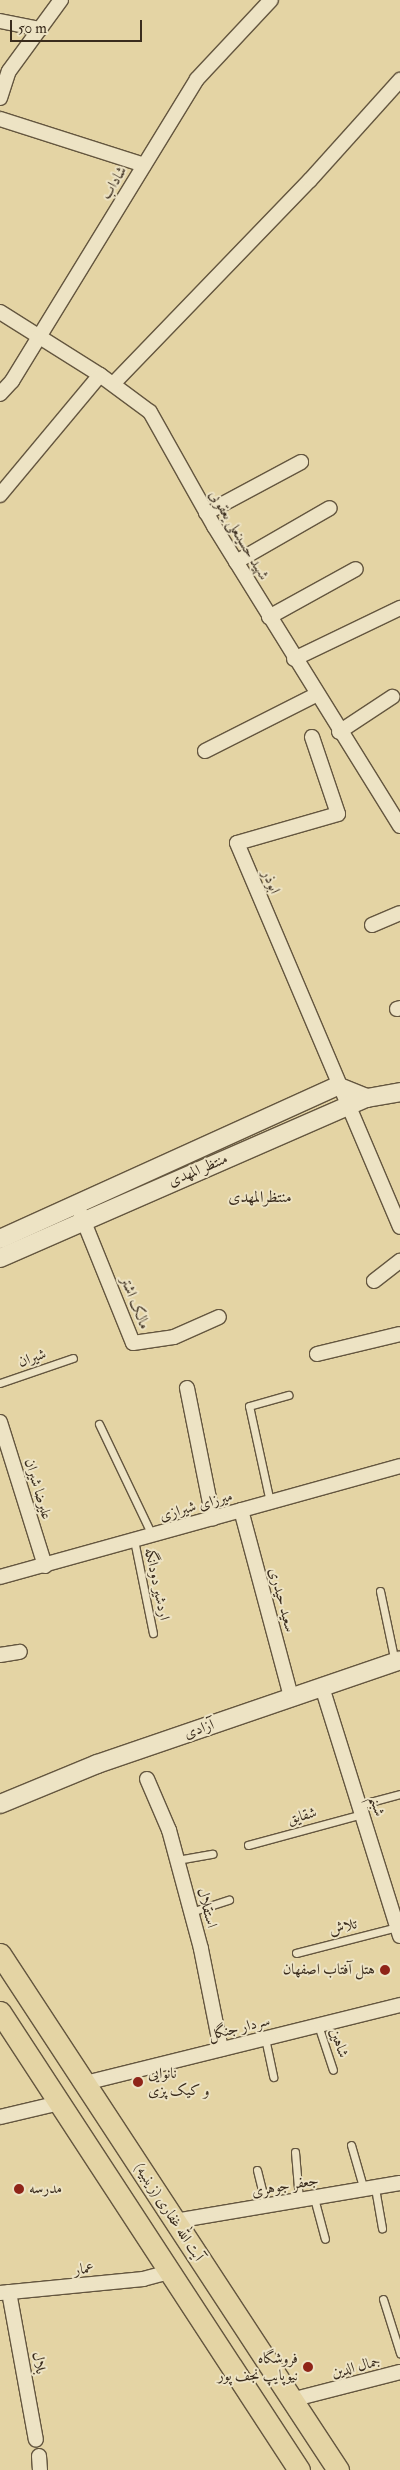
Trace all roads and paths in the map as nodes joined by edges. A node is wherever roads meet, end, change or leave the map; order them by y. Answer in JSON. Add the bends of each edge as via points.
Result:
{"nodes":[{"id":1,"x":61,"y":0,"type":"edge"},
{"id":2,"x":271,"y":0,"type":"edge"},
{"id":3,"x":0,"y":21,"type":"edge"},
{"id":4,"x":40,"y":29,"type":"junction"},
{"id":5,"x":400,"y":80,"type":"edge"},
{"id":6,"x":0,"y":98,"type":"edge"},
{"id":7,"x":0,"y":119,"type":"edge"},
{"id":8,"x":144,"y":165,"type":"junction"},
{"id":9,"x":0,"y":312,"type":"edge"},
{"id":10,"x":39,"y":337,"type":"junction"},
{"id":11,"x":100,"y":375,"type":"junction"},
{"id":12,"x":113,"y":384,"type":"junction"},
{"id":13,"x":0,"y":394,"type":"edge"},
{"id":14,"x":301,"y":462,"type":"dead end"},
{"id":15,"x":0,"y":495,"type":"edge"},
{"id":16,"x":330,"y":508,"type":"dead end"},
{"id":17,"x":206,"y":513,"type":"junction"},
{"id":18,"x":236,"y":562,"type":"junction"},
{"id":19,"x":356,"y":569,"type":"dead end"},
{"id":20,"x":400,"y":608,"type":"edge"},
{"id":21,"x":268,"y":617,"type":"junction"},
{"id":22,"x":294,"y":659,"type":"junction"},
{"id":23,"x":316,"y":695,"type":"junction"},
{"id":24,"x":392,"y":697,"type":"dead end"},
{"id":25,"x":339,"y":732,"type":"junction"},
{"id":26,"x":312,"y":736,"type":"dead end"},
{"id":27,"x":205,"y":751,"type":"dead end"},
{"id":28,"x":399,"y":823,"type":"edge"},
{"id":29,"x":400,"y":913,"type":"edge"},
{"id":30,"x":372,"y":925,"type":"dead end"},
{"id":31,"x":338,"y":1086,"type":"junction"},
{"id":32,"x":400,"y":1092,"type":"edge"},
{"id":33,"x":367,"y":1098,"type":"junction"},
{"id":34,"x":348,"y":1106,"type":"junction"},
{"id":35,"x":80,"y":1212,"type":"junction"},
{"id":36,"x":400,"y":1227,"type":"edge"},
{"id":37,"x":0,"y":1240,"type":"edge"},
{"id":38,"x":0,"y":1258,"type":"edge"},
{"id":39,"x":400,"y":1261,"type":"edge"},
{"id":40,"x":374,"y":1281,"type":"dead end"},
{"id":41,"x":219,"y":1317,"type":"dead end"},
{"id":42,"x":400,"y":1334,"type":"edge"},
{"id":43,"x":317,"y":1354,"type":"dead end"},
{"id":44,"x":73,"y":1358,"type":"dead end"},
{"id":45,"x":0,"y":1384,"type":"edge"},
{"id":46,"x":186,"y":1388,"type":"dead end"},
{"id":47,"x":288,"y":1395,"type":"dead end"},
{"id":48,"x":0,"y":1422,"type":"edge"},
{"id":49,"x":99,"y":1424,"type":"dead end"},
{"id":50,"x":400,"y":1466,"type":"edge"},
{"id":51,"x":270,"y":1502,"type":"junction"},
{"id":52,"x":242,"y":1510,"type":"junction"},
{"id":53,"x":213,"y":1518,"type":"junction"},
{"id":54,"x":152,"y":1535,"type":"junction"},
{"id":55,"x":134,"y":1540,"type":"junction"},
{"id":56,"x":45,"y":1566,"type":"junction"},
{"id":57,"x":0,"y":1577,"type":"edge"},
{"id":58,"x":380,"y":1591,"type":"dead end"},
{"id":59,"x":153,"y":1633,"type":"dead end"},
{"id":60,"x":20,"y":1652,"type":"dead end"},
{"id":61,"x":0,"y":1656,"type":"edge"},
{"id":62,"x":397,"y":1661,"type":"edge"},
{"id":63,"x":322,"y":1687,"type":"junction"},
{"id":64,"x":291,"y":1697,"type":"junction"},
{"id":65,"x":147,"y":1779,"type":"dead end"},
{"id":66,"x":400,"y":1794,"type":"edge"},
{"id":67,"x":0,"y":1804,"type":"edge"},
{"id":68,"x":361,"y":1809,"type":"junction"},
{"id":69,"x":248,"y":1845,"type":"dead end"},
{"id":70,"x":212,"y":1854,"type":"dead end"},
{"id":71,"x":177,"y":1860,"type":"junction"},
{"id":72,"x":229,"y":1900,"type":"dead end"},
{"id":73,"x":396,"y":1911,"type":"edge"},
{"id":74,"x":191,"y":1912,"type":"junction"},
{"id":75,"x":399,"y":1931,"type":"edge"},
{"id":76,"x":296,"y":1953,"type":"dead end"},
{"id":77,"x":0,"y":1954,"type":"edge"},
{"id":78,"x":28,"y":1996,"type":"junction"},
{"id":79,"x":400,"y":2004,"type":"edge"},
{"id":80,"x":0,"y":2013,"type":"edge"},
{"id":81,"x":318,"y":2025,"type":"junction"},
{"id":82,"x":266,"y":2038,"type":"junction"},
{"id":83,"x":221,"y":2049,"type":"junction"},
{"id":84,"x":333,"y":2070,"type":"dead end"},
{"id":85,"x":273,"y":2077,"type":"dead end"},
{"id":86,"x":85,"y":2084,"type":"junction"},
{"id":87,"x":60,"y":2103,"type":"junction"},
{"id":88,"x":0,"y":2117,"type":"edge"},
{"id":89,"x":351,"y":2144,"type":"dead end"},
{"id":90,"x":295,"y":2152,"type":"dead end"},
{"id":91,"x":257,"y":2170,"type":"dead end"},
{"id":92,"x":400,"y":2183,"type":"edge"},
{"id":93,"x":370,"y":2188,"type":"junction"},
{"id":94,"x":314,"y":2198,"type":"junction"},
{"id":95,"x":299,"y":2200,"type":"junction"},
{"id":96,"x":266,"y":2206,"type":"junction"},
{"id":97,"x":175,"y":2221,"type":"junction"},
{"id":98,"x":382,"y":2228,"type":"dead end"},
{"id":99,"x":325,"y":2239,"type":"dead end"},
{"id":100,"x":169,"y":2272,"type":"junction"},
{"id":101,"x":5,"y":2293,"type":"edge"},
{"id":102,"x":382,"y":2299,"type":"dead end"},
{"id":103,"x":400,"y":2353,"type":"edge"},
{"id":104,"x":400,"y":2372,"type":"edge"},
{"id":105,"x":291,"y":2400,"type":"junction"},
{"id":106,"x":36,"y":2440,"type":"dead end"},
{"id":107,"x":299,"y":2470,"type":"edge"},
{"id":108,"x":338,"y":2470,"type":"edge"}],
"edges":[{"from":1,"to":4,"type":"street"},
{"from":2,"to":8,"type":"street","name":"شاداب","via":[[197,79]]},
{"from":3,"to":4,"type":"street"},
{"from":4,"to":6,"type":"street","via":[[9,72]]},
{"from":5,"to":12,"type":"street","via":[[310,180]]},
{"from":7,"to":8,"type":"street"},
{"from":8,"to":10,"type":"street","name":"شاداب"},
{"from":9,"to":10,"type":"street","name":"شهید حسینعلی یعقوبی"},
{"from":10,"to":11,"type":"street","name":"شهید حسینعلی یعقوبی"},
{"from":10,"to":13,"type":"street","name":"شاداب"},
{"from":11,"to":12,"type":"street","name":"شهید حسینعلی یعقوبی"},
{"from":11,"to":15,"type":"street"},
{"from":12,"to":17,"type":"street","name":"شهید حسینعلی یعقوبی","via":[[150,412]]},
{"from":14,"to":17,"type":"street"},
{"from":16,"to":18,"type":"street"},
{"from":17,"to":18,"type":"street","name":"شهید حسینعلی یعقوبی"},
{"from":18,"to":21,"type":"street","name":"شهید حسینعلی یعقوبی"},
{"from":19,"to":21,"type":"street"},
{"from":20,"to":22,"type":"street"},
{"from":21,"to":22,"type":"street","name":"شهید حسینعلی یعقوبی"},
{"from":22,"to":23,"type":"street","name":"شهید حسینعلی یعقوبی"},
{"from":23,"to":25,"type":"street","name":"شهید حسینعلی یعقوبی"},
{"from":23,"to":27,"type":"street"},
{"from":24,"to":25,"type":"street"},
{"from":25,"to":28,"type":"street","name":"شهید حسینعلی یعقوبی"},
{"from":26,"to":31,"type":"street","name":"ابوذر","via":[[338,814],[237,843]]},
{"from":29,"to":30,"type":"street"},
{"from":31,"to":33,"type":"street"},
{"from":31,"to":34,"type":"street","name":"ابوذر"},
{"from":31,"to":35,"type":"street"},
{"from":32,"to":33,"type":"street","name":"منتظر المهدی"},
{"from":33,"to":34,"type":"street","name":"منتظر المهدی"},
{"from":34,"to":35,"type":"street","name":"منتظر المهدی"},
{"from":34,"to":36,"type":"street","name":"ابوذر"},
{"from":35,"to":37,"type":"street"},
{"from":35,"to":38,"type":"street","name":"منتظر المهدی"},
{"from":35,"to":41,"type":"street","name":"مالک اشتر","via":[[133,1343],[174,1337]]},
{"from":39,"to":40,"type":"street"},
{"from":42,"to":43,"type":"street"},
{"from":44,"to":45,"type":"lane","name":"شیران"},
{"from":46,"to":53,"type":"street"},
{"from":47,"to":51,"type":"lane","via":[[249,1406]]},
{"from":48,"to":56,"type":"street","name":"علیرضا شیران"},
{"from":49,"to":54,"type":"lane"},
{"from":50,"to":51,"type":"street","name":"میرزای شیرازی"},
{"from":51,"to":52,"type":"street","name":"میرزای شیرازی"},
{"from":52,"to":53,"type":"street","name":"میرزای شیرازی"},
{"from":52,"to":64,"type":"street","name":"سعید حیدری"},
{"from":53,"to":54,"type":"street","name":"میرزای شیرازی"},
{"from":54,"to":55,"type":"street","name":"میرزای شیرازی"},
{"from":55,"to":56,"type":"street","name":"میرزای شیرازی"},
{"from":55,"to":59,"type":"lane","name":"اردشیر دودانگه"},
{"from":56,"to":57,"type":"street","name":"میرزای شیرازی"},
{"from":58,"to":62,"type":"lane"},
{"from":60,"to":61,"type":"street"},
{"from":62,"to":63,"type":"street","name":"آزادی"},
{"from":63,"to":64,"type":"street","name":"آزادی"},
{"from":63,"to":68,"type":"street","name":"شبنم"},
{"from":64,"to":67,"type":"street","name":"آزادی","via":[[97,1764]]},
{"from":65,"to":71,"type":"street","name":"استقلال","via":[[169,1830]]},
{"from":66,"to":68,"type":"lane","name":"شقایق"},
{"from":68,"to":69,"type":"lane","name":"شقایق"},
{"from":68,"to":73,"type":"street","name":"شبنم"},
{"from":70,"to":71,"type":"lane"},
{"from":71,"to":74,"type":"street","name":"استقلال"},
{"from":72,"to":74,"type":"lane"},
{"from":73,"to":75,"type":"street","name":"شبنم"},
{"from":74,"to":83,"type":"street","name":"استقلال"},
{"from":75,"to":76,"type":"lane","name":"تلاش"},
{"from":77,"to":78,"type":"main road","name":"آیت الله غفاری (زینبیه)"},
{"from":78,"to":80,"type":"main road"},
{"from":78,"to":86,"type":"main road","name":"آیت الله غفاری (زینبیه)"},
{"from":79,"to":81,"type":"street","name":"سردار جنگل"},
{"from":80,"to":87,"type":"main road"},
{"from":81,"to":82,"type":"street","name":"سردار جنگل"},
{"from":81,"to":84,"type":"lane","name":"شاهین"},
{"from":82,"to":83,"type":"street","name":"سردار جنگل"},
{"from":82,"to":85,"type":"lane"},
{"from":83,"to":86,"type":"street","name":"سردار جنگل"},
{"from":86,"to":97,"type":"main road","name":"آیت الله غفاری (زینبیه)"},
{"from":87,"to":88,"type":"street"},
{"from":87,"to":100,"type":"main road"},
{"from":89,"to":93,"type":"lane"},
{"from":90,"to":95,"type":"lane"},
{"from":91,"to":96,"type":"lane"},
{"from":92,"to":93,"type":"street","name":"جعفر جوهری"},
{"from":93,"to":94,"type":"street","name":"جعفر جوهری"},
{"from":93,"to":98,"type":"lane"},
{"from":94,"to":95,"type":"street","name":"جعفر جوهری"},
{"from":94,"to":99,"type":"lane"},
{"from":95,"to":96,"type":"street","name":"جعفر جوهری"},
{"from":96,"to":97,"type":"street","name":"جعفر جوهری"},
{"from":97,"to":105,"type":"main road","name":"آیت الله غفاری (زینبیه)"},
{"from":100,"to":101,"type":"street","name":"عمار","via":[[143,2279]]},
{"from":100,"to":107,"type":"main road"},
{"from":101,"to":106,"type":"street","name":"بلال"},
{"from":102,"to":103,"type":"lane"},
{"from":104,"to":105,"type":"street","name":"جمال الدین"},
{"from":105,"to":108,"type":"main road","name":"آیت الله غفاری (زینبیه)"}]}
